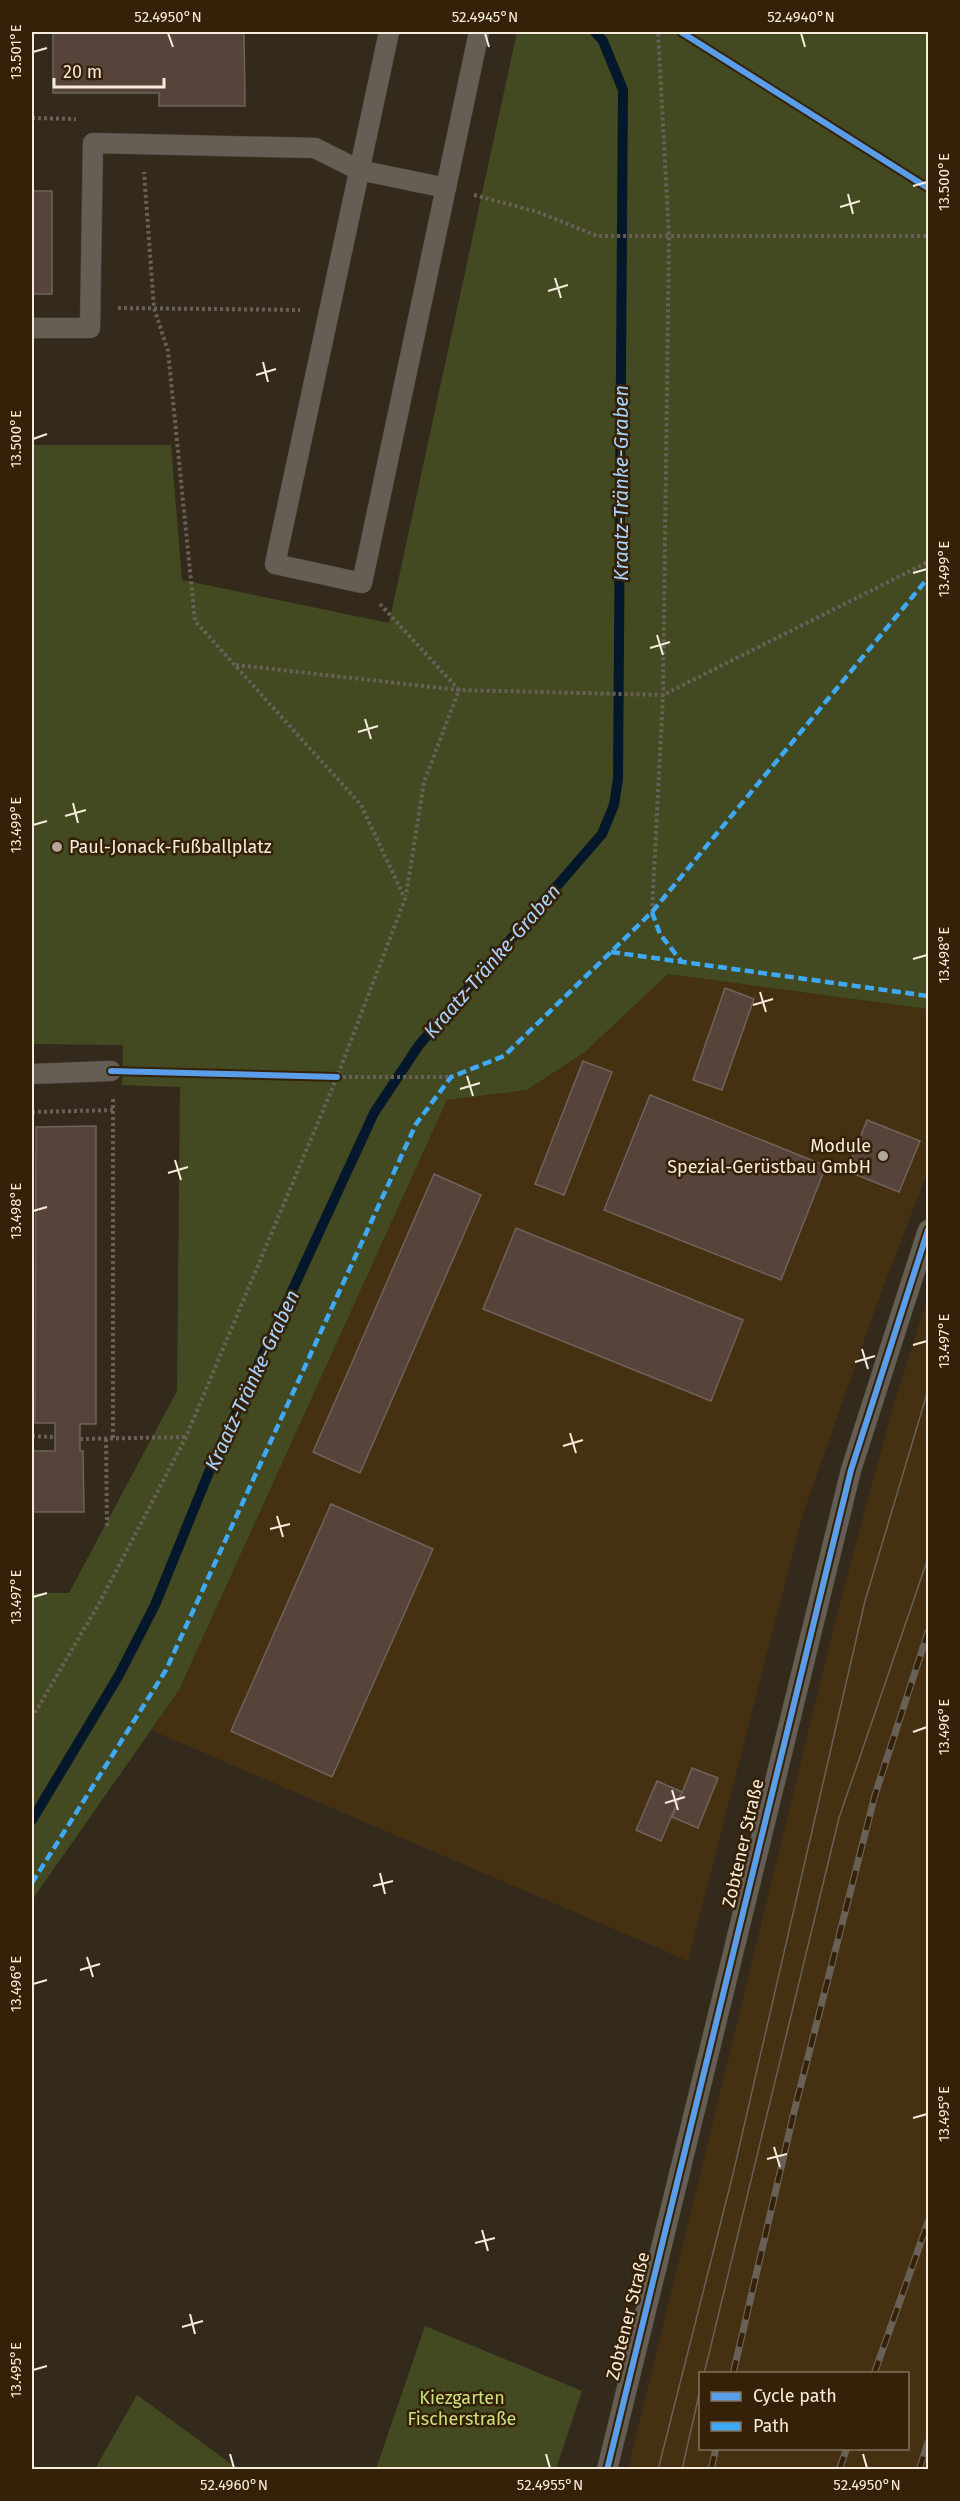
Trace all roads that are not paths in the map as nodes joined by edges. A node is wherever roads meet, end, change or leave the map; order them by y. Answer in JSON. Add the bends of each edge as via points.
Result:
{"nodes":[{"id":1,"x":389,"y":32,"type":"edge"},
{"id":2,"x":479,"y":32,"type":"edge"},
{"id":3,"x":360,"y":170,"type":"junction"},
{"id":4,"x":446,"y":188,"type":"junction"},
{"id":5,"x":32,"y":328,"type":"edge"},
{"id":6,"x":111,"y":1071,"type":"road end"},
{"id":7,"x":32,"y":1074,"type":"edge"},
{"id":8,"x":928,"y":1230,"type":"edge"},
{"id":9,"x":606,"y":2469,"type":"edge"}],
"edges":[{"from":1,"to":3,"type":"lane"},
{"from":2,"to":4,"type":"lane"},
{"from":3,"to":4,"type":"lane"},
{"from":3,"to":4,"type":"lane","via":[[275,564],[362,583]]},
{"from":3,"to":5,"type":"lane","via":[[315,148],[93,143],[90,328]]},
{"from":6,"to":7,"type":"lane"},
{"from":8,"to":9,"type":"lane","name":"Zobtener Straße","via":[[851,1470]]}]}
